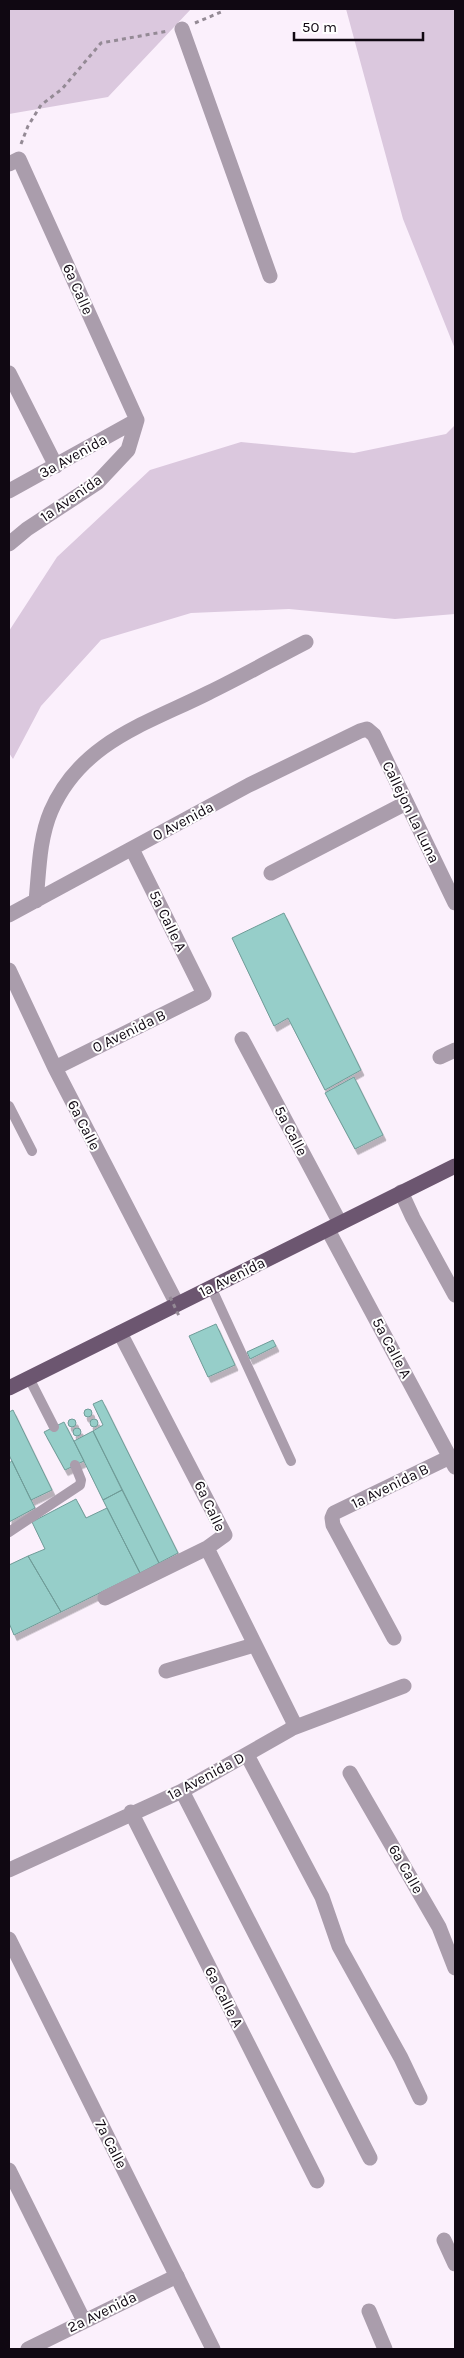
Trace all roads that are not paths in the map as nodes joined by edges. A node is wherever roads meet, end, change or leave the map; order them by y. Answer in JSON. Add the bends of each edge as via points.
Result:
{"nodes":[{"id":1,"x":182,"y":28,"type":"road end"},
{"id":2,"x":14,"y":162,"type":"edge"},
{"id":3,"x":270,"y":276,"type":"dead end"},
{"id":4,"x":9,"y":372,"type":"edge"},
{"id":5,"x":137,"y":420,"type":"junction"},
{"id":6,"x":56,"y":466,"type":"junction"},
{"id":7,"x":9,"y":491,"type":"edge"},
{"id":8,"x":9,"y":544,"type":"edge"},
{"id":9,"x":306,"y":642,"type":"dead end"},
{"id":10,"x":360,"y":731,"type":"joint"},
{"id":11,"x":406,"y":803,"type":"junction"},
{"id":12,"x":132,"y":849,"type":"junction"},
{"id":13,"x":271,"y":873,"type":"dead end"},
{"id":14,"x":36,"y":901,"type":"junction"},
{"id":15,"x":455,"y":903,"type":"edge"},
{"id":16,"x":9,"y":915,"type":"edge"},
{"id":17,"x":9,"y":970,"type":"edge"},
{"id":18,"x":204,"y":994,"type":"joint"},
{"id":19,"x":242,"y":1039,"type":"dead end"},
{"id":20,"x":455,"y":1050,"type":"edge"},
{"id":21,"x":440,"y":1057,"type":"dead end"},
{"id":22,"x":55,"y":1068,"type":"junction"},
{"id":23,"x":9,"y":1106,"type":"edge"},
{"id":24,"x":32,"y":1151,"type":"dead end"},
{"id":25,"x":455,"y":1166,"type":"edge"},
{"id":26,"x":401,"y":1192,"type":"junction"},
{"id":27,"x":334,"y":1226,"type":"junction"},
{"id":28,"x":211,"y":1287,"type":"junction"},
{"id":29,"x":455,"y":1294,"type":"edge"},
{"id":30,"x":176,"y":1306,"type":"junction"},
{"id":31,"x":120,"y":1333,"type":"junction"},
{"id":32,"x":29,"y":1378,"type":"junction"},
{"id":33,"x":9,"y":1388,"type":"edge"},
{"id":34,"x":54,"y":1427,"type":"dead end"},
{"id":35,"x":291,"y":1461,"type":"dead end"},
{"id":36,"x":453,"y":1462,"type":"edge"},
{"id":37,"x":75,"y":1466,"type":"dead end"},
{"id":38,"x":9,"y":1532,"type":"edge"},
{"id":39,"x":207,"y":1548,"type":"junction"},
{"id":40,"x":105,"y":1598,"type":"dead end"},
{"id":41,"x":394,"y":1638,"type":"dead end"},
{"id":42,"x":254,"y":1645,"type":"junction"},
{"id":43,"x":166,"y":1671,"type":"dead end"},
{"id":44,"x":404,"y":1686,"type":"dead end"},
{"id":45,"x":293,"y":1728,"type":"junction"},
{"id":46,"x":247,"y":1755,"type":"junction"},
{"id":47,"x":350,"y":1773,"type":"dead end"},
{"id":48,"x":182,"y":1791,"type":"junction"},
{"id":49,"x":131,"y":1812,"type":"junction"},
{"id":50,"x":9,"y":1870,"type":"edge"},
{"id":51,"x":9,"y":1939,"type":"edge"},
{"id":52,"x":455,"y":1968,"type":"edge"},
{"id":53,"x":420,"y":2098,"type":"dead end"},
{"id":54,"x":370,"y":2158,"type":"dead end"},
{"id":55,"x":9,"y":2170,"type":"edge"},
{"id":56,"x":317,"y":2181,"type":"dead end"},
{"id":57,"x":444,"y":2240,"type":"dead end"},
{"id":58,"x":455,"y":2264,"type":"edge"},
{"id":59,"x":177,"y":2276,"type":"junction"},
{"id":60,"x":369,"y":2311,"type":"dead end"},
{"id":61,"x":84,"y":2321,"type":"junction"},
{"id":62,"x":32,"y":2348,"type":"edge"},
{"id":63,"x":214,"y":2349,"type":"edge"},
{"id":64,"x":385,"y":2349,"type":"edge"}],
"edges":[{"from":1,"to":3,"type":"street"},
{"from":2,"to":5,"type":"street","name":"6a Calle"},
{"from":4,"to":6,"type":"street"},
{"from":5,"to":6,"type":"street","name":"3a Avenida"},
{"from":5,"to":8,"type":"street","name":"1a Avenida","via":[[128,450],[97,483]]},
{"from":6,"to":7,"type":"street","name":"3a Avenida"},
{"from":9,"to":14,"type":"street","via":[[120,734],[93,753],[72,777],[51,811],[41,848]]},
{"from":10,"to":11,"type":"street","name":"Callejon La Luna","via":[[367,729],[374,735]]},
{"from":10,"to":12,"type":"street","name":"0 Avenida","via":[[249,785]]},
{"from":11,"to":13,"type":"street"},
{"from":11,"to":15,"type":"street","name":"Callejon La Luna"},
{"from":12,"to":14,"type":"street","name":"0 Avenida"},
{"from":12,"to":18,"type":"street","name":"5a Calle A"},
{"from":14,"to":16,"type":"street","name":"0 Avenida"},
{"from":17,"to":22,"type":"street","name":"6a Calle"},
{"from":18,"to":22,"type":"street","name":"0 Avenida B"},
{"from":19,"to":27,"type":"street","name":"5a Calle"},
{"from":20,"to":21,"type":"street"},
{"from":22,"to":30,"type":"street","name":"6a Calle"},
{"from":23,"to":24,"type":"lane"},
{"from":25,"to":26,"type":"main road","name":"1a Avenida"},
{"from":26,"to":27,"type":"main road","name":"1a Avenida"},
{"from":26,"to":29,"type":"street"},
{"from":27,"to":28,"type":"main road","name":"1a Avenida"},
{"from":27,"to":36,"type":"street","name":"5a Calle A"},
{"from":28,"to":30,"type":"main road","name":"1a Avenida"},
{"from":28,"to":35,"type":"lane"},
{"from":30,"to":31,"type":"main road","name":"1a Avenida"},
{"from":31,"to":32,"type":"main road","name":"1a Avenida"},
{"from":31,"to":39,"type":"street","name":"6a Calle","via":[[226,1532],[223,1539]]},
{"from":32,"to":33,"type":"main road","name":"1a Avenida"},
{"from":32,"to":34,"type":"lane"},
{"from":36,"to":41,"type":"street","name":"1a Avenida B","via":[[334,1513],[332,1518]]},
{"from":37,"to":38,"type":"lane","via":[[80,1485]]},
{"from":39,"to":40,"type":"street"},
{"from":39,"to":42,"type":"street","name":"6a Calle"},
{"from":42,"to":43,"type":"street"},
{"from":42,"to":45,"type":"street","name":"6a Calle","via":[[293,1721]]},
{"from":44,"to":45,"type":"street","name":"1a Avenida D"},
{"from":45,"to":46,"type":"street","name":"1a Avenida D"},
{"from":46,"to":48,"type":"street","name":"1a Avenida D"},
{"from":46,"to":53,"type":"street","via":[[322,1897],[339,1946]]},
{"from":47,"to":52,"type":"street","name":"6a Calle","via":[[439,1927]]},
{"from":48,"to":49,"type":"street","name":"1a Avenida D"},
{"from":48,"to":54,"type":"street"},
{"from":49,"to":50,"type":"street","name":"1a Avenida D"},
{"from":49,"to":56,"type":"street","name":"6a Calle A"},
{"from":51,"to":59,"type":"street","name":"7a Calle"},
{"from":55,"to":61,"type":"street"},
{"from":57,"to":58,"type":"street"},
{"from":59,"to":61,"type":"street","name":"2a Avenida"},
{"from":59,"to":63,"type":"street","name":"7a Calle"},
{"from":60,"to":64,"type":"street"},
{"from":61,"to":62,"type":"street","name":"2a Avenida"}]}
